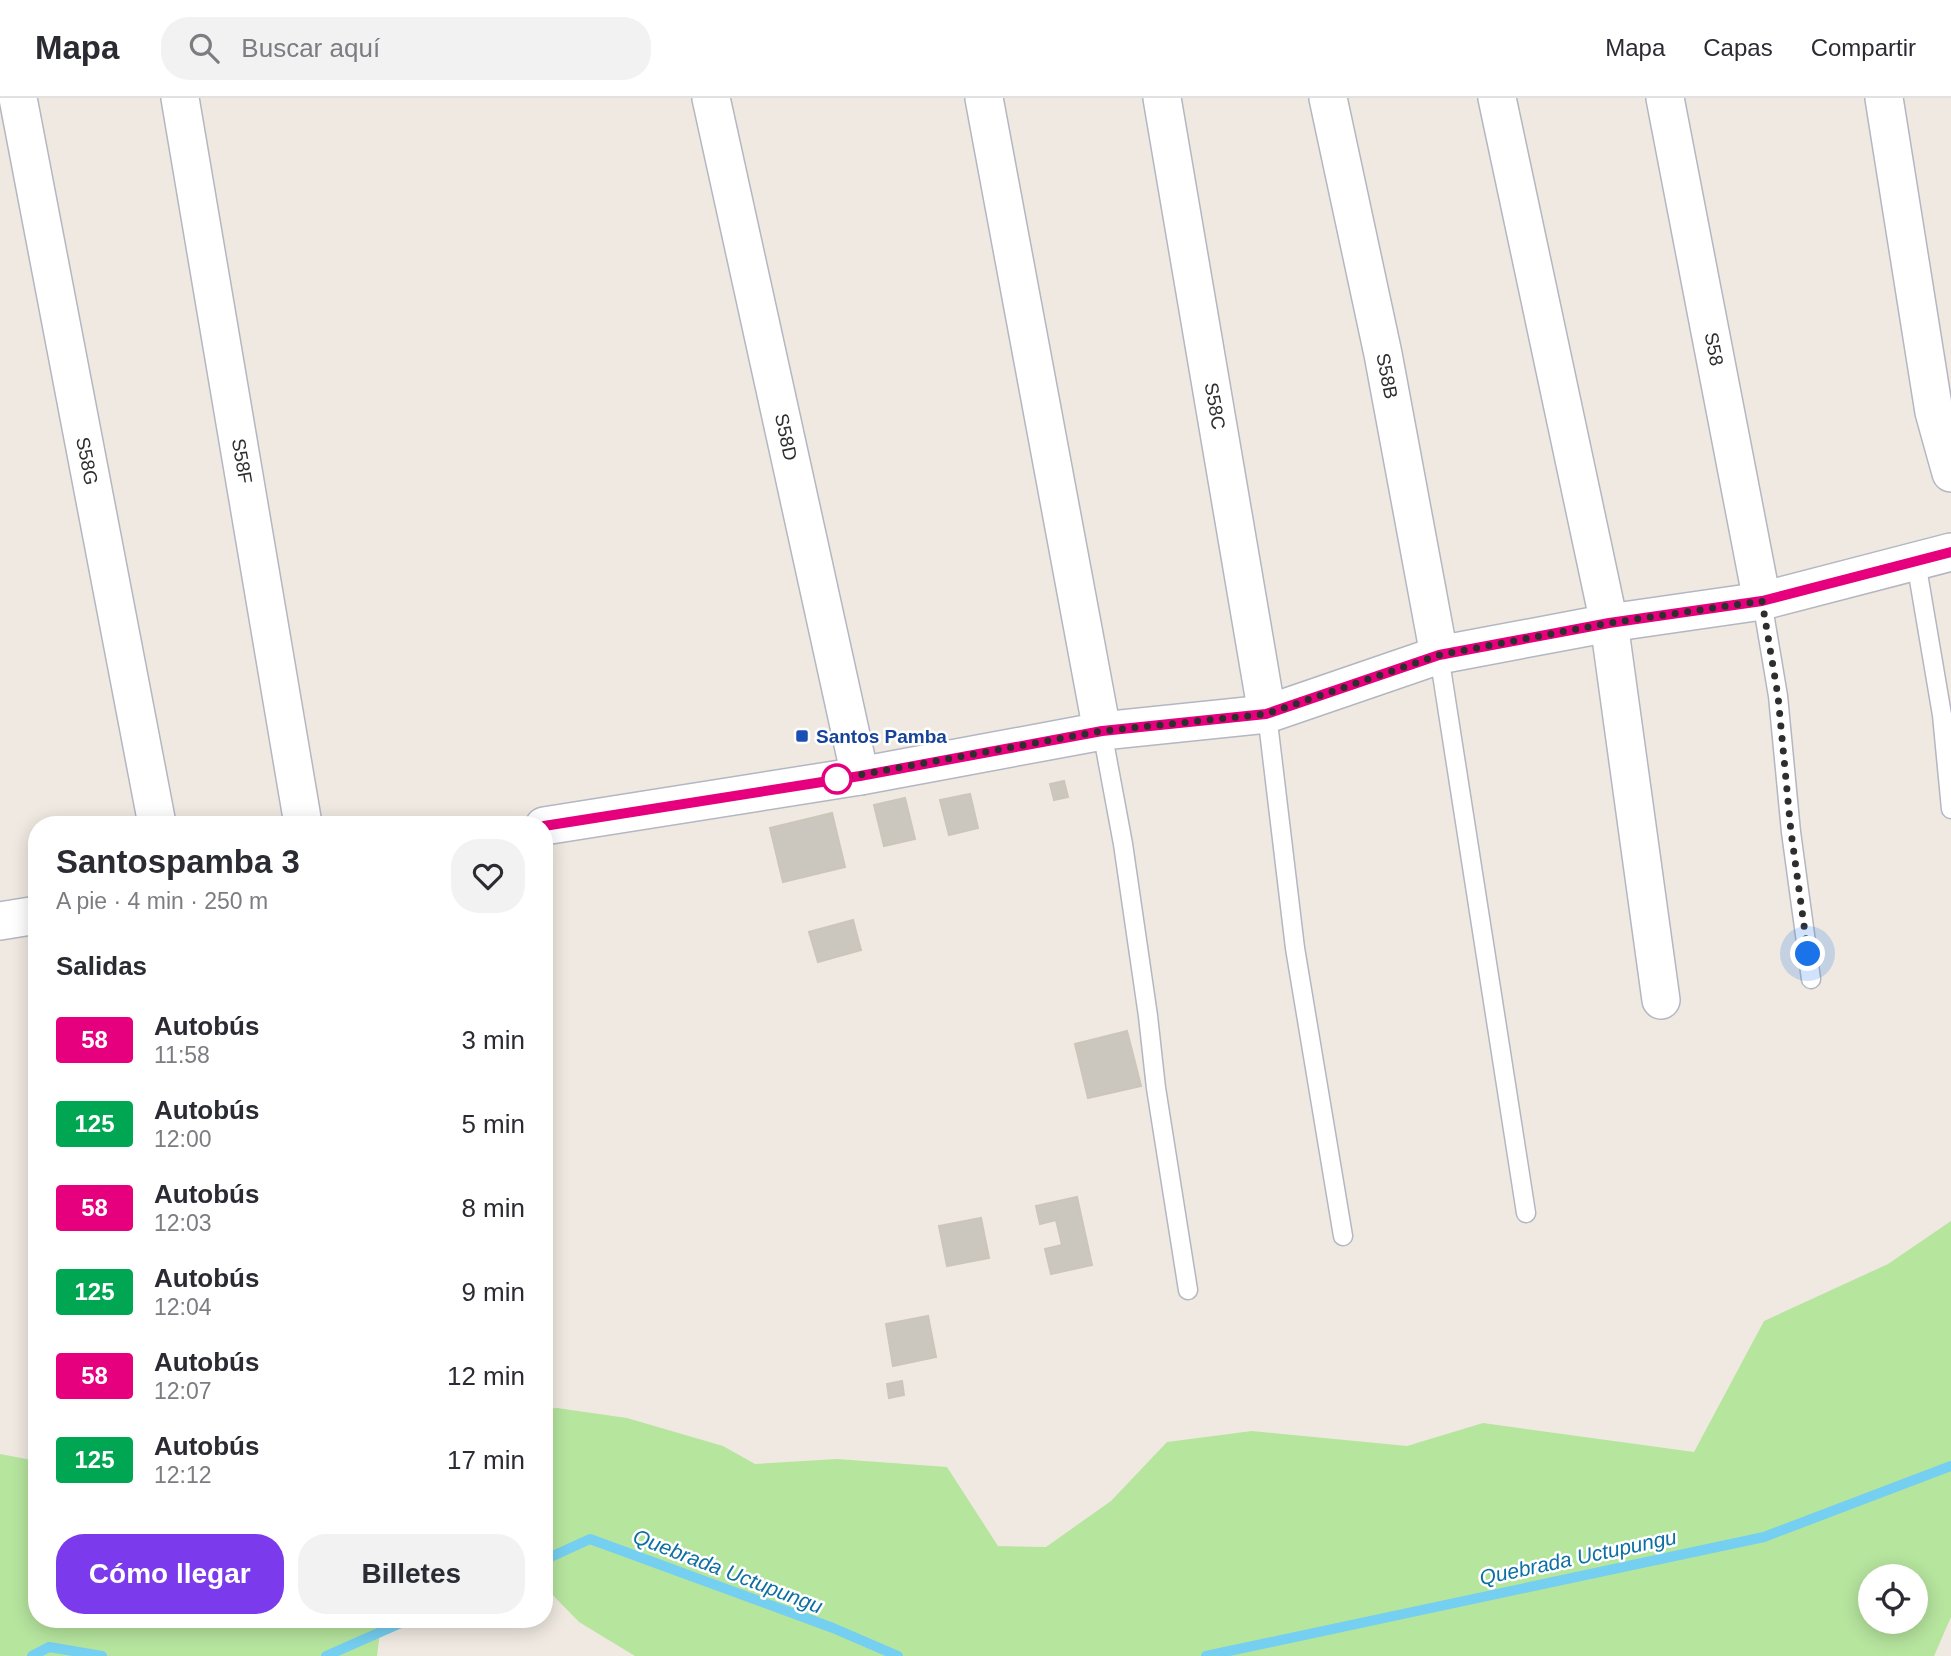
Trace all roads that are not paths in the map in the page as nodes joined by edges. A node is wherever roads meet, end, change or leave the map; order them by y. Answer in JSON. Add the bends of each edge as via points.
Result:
{"nodes":[{"id":1,"x":18,"y":98,"type":"edge"},
{"id":2,"x":180,"y":98,"type":"edge"},
{"id":3,"x":711,"y":98,"type":"edge"},
{"id":4,"x":984,"y":98,"type":"edge"},
{"id":5,"x":1162,"y":98,"type":"edge"},
{"id":6,"x":1328,"y":98,"type":"edge"},
{"id":7,"x":1497,"y":98,"type":"edge"},
{"id":8,"x":1665,"y":98,"type":"edge"},
{"id":9,"x":1884,"y":98,"type":"edge"},
{"id":10,"x":1951,"y":473,"type":"edge"},
{"id":11,"x":1951,"y":552,"type":"edge"},
{"id":12,"x":1916,"y":562,"type":"junction"},
{"id":13,"x":1762,"y":601,"type":"junction"},
{"id":14,"x":1609,"y":623,"type":"junction"},
{"id":15,"x":1439,"y":655,"type":"junction"},
{"id":16,"x":1266,"y":714,"type":"junction"},
{"id":17,"x":1102,"y":731,"type":"junction"},
{"id":18,"x":860,"y":776,"type":"junction"},
{"id":19,"x":1951,"y":809,"type":"edge"},
{"id":20,"x":155,"y":816,"type":"edge"},
{"id":21,"x":302,"y":816,"type":"edge"},
{"id":22,"x":553,"y":825,"type":"edge"},
{"id":23,"x":28,"y":916,"type":"edge"},
{"id":24,"x":0,"y":921,"type":"edge"},
{"id":25,"x":1811,"y":979,"type":"dead end"},
{"id":26,"x":1661,"y":1000,"type":"dead end"},
{"id":27,"x":1526,"y":1213,"type":"dead end"},
{"id":28,"x":1343,"y":1236,"type":"dead end"},
{"id":29,"x":1188,"y":1290,"type":"dead end"}],
"edges":[{"from":1,"to":20,"type":"street","name":"S58G"},
{"from":2,"to":21,"type":"street","name":"S58F"},
{"from":3,"to":18,"type":"street","name":"S58D"},
{"from":4,"to":17,"type":"street"},
{"from":5,"to":16,"type":"street","name":"S58C"},
{"from":6,"to":15,"type":"street","name":"S58B","via":[[1383,354]]},
{"from":7,"to":14,"type":"street"},
{"from":8,"to":13,"type":"street","name":"S58"},
{"from":9,"to":10,"type":"street","via":[[1934,412]]},
{"from":11,"to":12,"type":"street"},
{"from":12,"to":13,"type":"street"},
{"from":12,"to":19,"type":"lane","via":[[1942,715]]},
{"from":13,"to":14,"type":"street"},
{"from":13,"to":25,"type":"lane","via":[[1778,696]]},
{"from":14,"to":15,"type":"street"},
{"from":14,"to":26,"type":"street"},
{"from":15,"to":16,"type":"street"},
{"from":15,"to":27,"type":"lane"},
{"from":16,"to":17,"type":"street"},
{"from":16,"to":28,"type":"lane","via":[[1295,948]]},
{"from":17,"to":18,"type":"street"},
{"from":17,"to":29,"type":"lane","via":[[1123,844]]},
{"from":18,"to":22,"type":"street"},
{"from":23,"to":24,"type":"street"}]}
